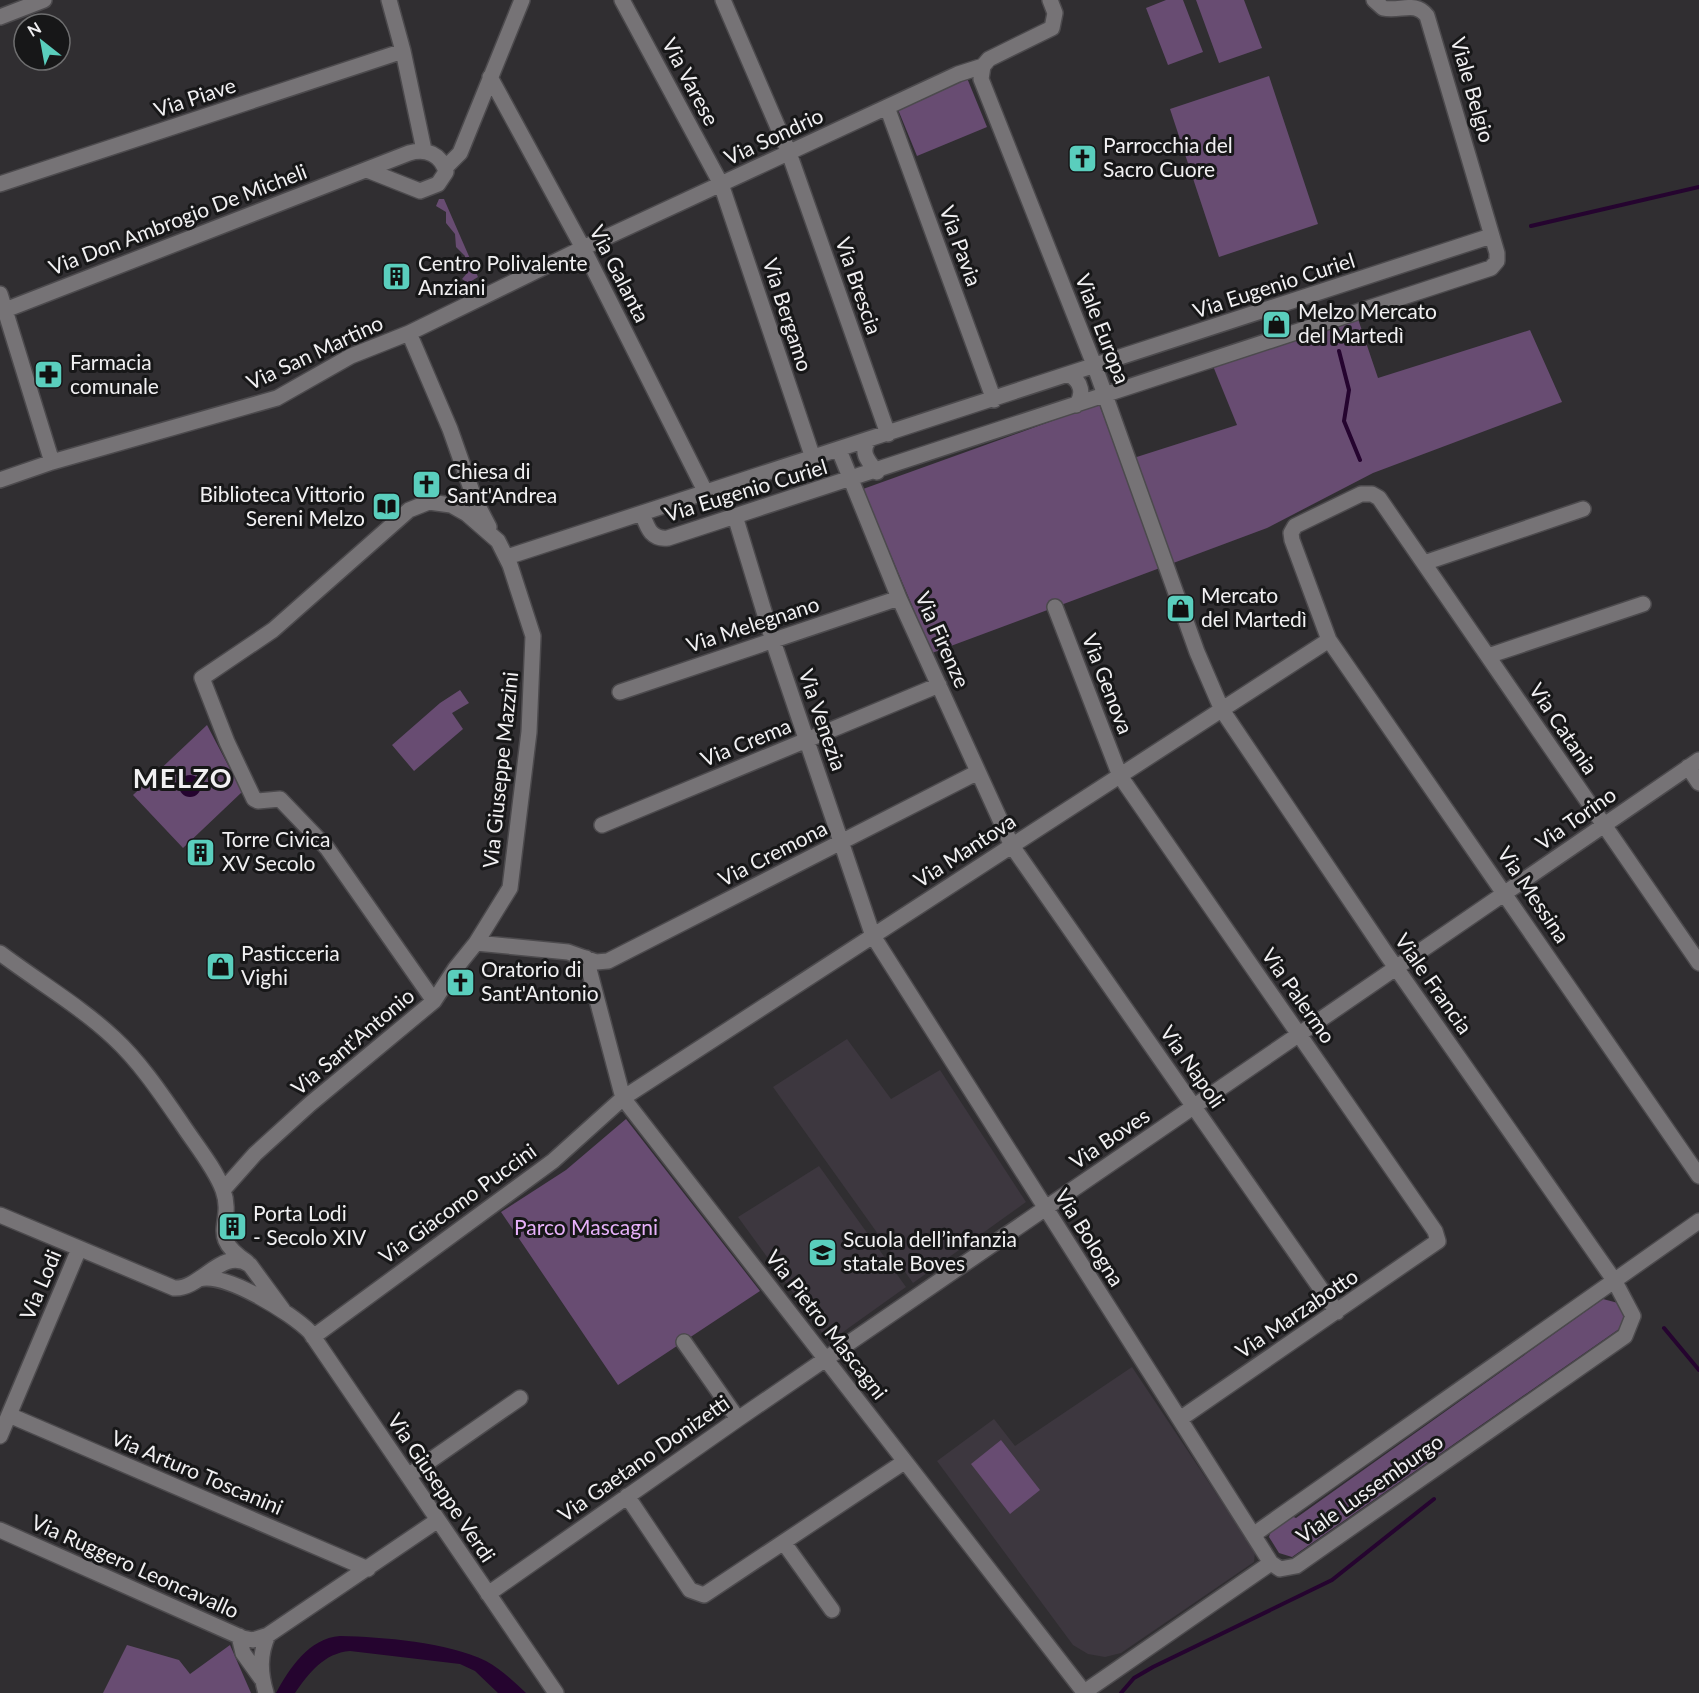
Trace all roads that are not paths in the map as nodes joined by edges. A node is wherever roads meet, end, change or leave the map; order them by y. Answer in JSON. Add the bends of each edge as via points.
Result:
{"nodes":[{"id":1,"x":44,"y":0,"type":"edge"},
{"id":2,"x":389,"y":0,"type":"edge"},
{"id":3,"x":522,"y":0,"type":"edge"},
{"id":4,"x":622,"y":0,"type":"edge"},
{"id":5,"x":723,"y":0,"type":"edge"},
{"id":6,"x":1050,"y":0,"type":"edge"},
{"id":7,"x":1374,"y":0,"type":"edge"},
{"id":8,"x":0,"y":17,"type":"edge"},
{"id":9,"x":403,"y":51,"type":"junction"},
{"id":10,"x":983,"y":66,"type":"junction"},
{"id":11,"x":490,"y":77,"type":"junction"},
{"id":12,"x":886,"y":107,"type":"junction"},
{"id":13,"x":424,"y":150,"type":"junction"},
{"id":14,"x":789,"y":153,"type":"junction"},
{"id":15,"x":445,"y":168,"type":"junction"},
{"id":16,"x":366,"y":170,"type":"junction"},
{"id":17,"x":0,"y":184,"type":"edge"},
{"id":18,"x":722,"y":184,"type":"junction"},
{"id":19,"x":1491,"y":236,"type":"junction"},
{"id":20,"x":583,"y":248,"type":"junction"},
{"id":21,"x":1494,"y":265,"type":"joint"},
{"id":22,"x":0,"y":294,"type":"edge"},
{"id":23,"x":2,"y":311,"type":"edge"},
{"id":24,"x":409,"y":333,"type":"junction"},
{"id":25,"x":1095,"y":367,"type":"junction"},
{"id":26,"x":1069,"y":375,"type":"junction"},
{"id":27,"x":1105,"y":396,"type":"junction"},
{"id":28,"x":994,"y":400,"type":"junction"},
{"id":29,"x":1076,"y":405,"type":"junction"},
{"id":30,"x":888,"y":434,"type":"junction"},
{"id":31,"x":869,"y":440,"type":"junction"},
{"id":32,"x":839,"y":450,"type":"junction"},
{"id":33,"x":813,"y":458,"type":"junction"},
{"id":34,"x":52,"y":462,"type":"junction"},
{"id":35,"x":877,"y":472,"type":"junction"},
{"id":36,"x":0,"y":480,"type":"edge"},
{"id":37,"x":851,"y":480,"type":"junction"},
{"id":38,"x":706,"y":493,"type":"junction"},
{"id":39,"x":1583,"y":509,"type":"dead end"},
{"id":40,"x":642,"y":513,"type":"junction"},
{"id":41,"x":735,"y":516,"type":"junction"},
{"id":42,"x":492,"y":536,"type":"junction"},
{"id":43,"x":507,"y":557,"type":"junction"},
{"id":44,"x":1424,"y":563,"type":"junction"},
{"id":45,"x":899,"y":598,"type":"junction"},
{"id":46,"x":1643,"y":604,"type":"dead end"},
{"id":47,"x":1055,"y":608,"type":"dead end"},
{"id":48,"x":1329,"y":640,"type":"junction"},
{"id":49,"x":773,"y":641,"type":"junction"},
{"id":50,"x":1488,"y":656,"type":"junction"},
{"id":51,"x":939,"y":685,"type":"junction"},
{"id":52,"x":620,"y":692,"type":"dead end"},
{"id":53,"x":1222,"y":710,"type":"junction"},
{"id":54,"x":807,"y":741,"type":"junction"},
{"id":55,"x":1694,"y":764,"type":"edge"},
{"id":56,"x":978,"y":772,"type":"junction"},
{"id":57,"x":1120,"y":776,"type":"junction"},
{"id":58,"x":1699,"y":783,"type":"edge"},
{"id":59,"x":602,"y":825,"type":"dead end"},
{"id":60,"x":1604,"y":826,"type":"junction"},
{"id":61,"x":841,"y":843,"type":"junction"},
{"id":62,"x":1012,"y":846,"type":"junction"},
{"id":63,"x":1506,"y":893,"type":"junction"},
{"id":64,"x":873,"y":936,"type":"junction"},
{"id":65,"x":476,"y":943,"type":"junction"},
{"id":66,"x":0,"y":953,"type":"edge"},
{"id":67,"x":586,"y":958,"type":"junction"},
{"id":68,"x":1699,"y":963,"type":"edge"},
{"id":69,"x":1397,"y":968,"type":"junction"},
{"id":70,"x":434,"y":1001,"type":"junction"},
{"id":71,"x":1300,"y":1035,"type":"junction"},
{"id":72,"x":623,"y":1098,"type":"junction"},
{"id":73,"x":1194,"y":1107,"type":"junction"},
{"id":74,"x":1699,"y":1176,"type":"edge"},
{"id":75,"x":223,"y":1190,"type":"junction"},
{"id":76,"x":1046,"y":1209,"type":"junction"},
{"id":77,"x":0,"y":1215,"type":"edge"},
{"id":78,"x":1699,"y":1221,"type":"edge"},
{"id":79,"x":1438,"y":1241,"type":"joint"},
{"id":80,"x":79,"y":1249,"type":"junction"},
{"id":81,"x":249,"y":1264,"type":"junction"},
{"id":82,"x":199,"y":1279,"type":"junction"},
{"id":83,"x":1614,"y":1280,"type":"junction"},
{"id":84,"x":234,"y":1286,"type":"junction"},
{"id":85,"x":285,"y":1312,"type":"junction"},
{"id":86,"x":1337,"y":1312,"type":"junction"},
{"id":87,"x":313,"y":1337,"type":"junction"},
{"id":88,"x":684,"y":1342,"type":"dead end"},
{"id":89,"x":826,"y":1359,"type":"junction"},
{"id":90,"x":520,"y":1398,"type":"dead end"},
{"id":91,"x":9,"y":1415,"type":"junction"},
{"id":92,"x":738,"y":1419,"type":"junction"},
{"id":93,"x":1179,"y":1419,"type":"junction"},
{"id":94,"x":0,"y":1436,"type":"edge"},
{"id":95,"x":904,"y":1462,"type":"junction"},
{"id":96,"x":408,"y":1476,"type":"junction"},
{"id":97,"x":627,"y":1496,"type":"junction"},
{"id":98,"x":438,"y":1520,"type":"junction"},
{"id":99,"x":0,"y":1530,"type":"edge"},
{"id":100,"x":1253,"y":1535,"type":"junction"},
{"id":101,"x":784,"y":1543,"type":"junction"},
{"id":102,"x":1271,"y":1563,"type":"junction"},
{"id":103,"x":368,"y":1569,"type":"junction"},
{"id":104,"x":488,"y":1594,"type":"junction"},
{"id":105,"x":832,"y":1610,"type":"dead end"},
{"id":106,"x":254,"y":1637,"type":"junction"},
{"id":107,"x":264,"y":1685,"type":"edge"},
{"id":108,"x":556,"y":1693,"type":"edge"},
{"id":109,"x":1084,"y":1693,"type":"edge"}],
"edges":[{"from":1,"to":8,"type":"street"},
{"from":2,"to":9,"type":"street"},
{"from":3,"to":11,"type":"street"},
{"from":4,"to":18,"type":"street","name":"Via Varese"},
{"from":5,"to":14,"type":"street","name":"Via Brescia"},
{"from":6,"to":10,"type":"street","via":[[1055,18],[1050,29],[1000,52]]},
{"from":7,"to":19,"type":"street","name":"Viale Belgio","via":[[1388,10],[1413,5],[1427,16]]},
{"from":9,"to":13,"type":"street"},
{"from":9,"to":17,"type":"street","name":"Via Piave"},
{"from":10,"to":12,"type":"street","name":"Via Sondrio"},
{"from":10,"to":25,"type":"street","name":"Viale Europa","via":[[981,81]]},
{"from":11,"to":15,"type":"street","via":[[460,153]]},
{"from":11,"to":20,"type":"street","name":"Via Galanta"},
{"from":12,"to":14,"type":"street","name":"Via Sondrio"},
{"from":12,"to":28,"type":"street","name":"Via Pavia"},
{"from":13,"to":15,"type":"street","via":[[439,158]]},
{"from":13,"to":16,"type":"street","name":"Via Don Ambrogio De Micheli"},
{"from":14,"to":18,"type":"street","name":"Via Sondrio"},
{"from":14,"to":30,"type":"street","name":"Via Brescia"},
{"from":15,"to":16,"type":"street","via":[[446,175],[438,184],[420,190]]},
{"from":16,"to":23,"type":"street","name":"Via Don Ambrogio De Micheli"},
{"from":18,"to":20,"type":"street","name":"Via Sondrio"},
{"from":18,"to":33,"type":"street","name":"Via Bergamo"},
{"from":19,"to":21,"type":"street","name":"Viale Belgio","via":[[1497,257]]},
{"from":19,"to":25,"type":"street","name":"Via Eugenio Curiel"},
{"from":20,"to":24,"type":"street","name":"Via San Martino"},
{"from":20,"to":38,"type":"street","name":"Via Galanta"},
{"from":21,"to":27,"type":"street","name":"Via Eugenio Curiel","via":[[1480,274]]},
{"from":22,"to":23,"type":"street"},
{"from":23,"to":34,"type":"street"},
{"from":24,"to":34,"type":"street","name":"Via San Martino","via":[[351,356],[269,402]]},
{"from":24,"to":42,"type":"street","name":"Via Giuseppe Mazzini"},
{"from":25,"to":26,"type":"street","name":"Via Eugenio Curiel"},
{"from":25,"to":27,"type":"street","name":"Viale Europa"},
{"from":26,"to":28,"type":"street","name":"Via Eugenio Curiel"},
{"from":26,"to":29,"type":"street","via":[[1081,387],[1082,396]]},
{"from":27,"to":29,"type":"street","name":"Via Eugenio Curiel"},
{"from":27,"to":53,"type":"street","name":"Viale Europa","via":[[1197,652]]},
{"from":28,"to":30,"type":"street","name":"Via Eugenio Curiel"},
{"from":29,"to":35,"type":"street","name":"Via Eugenio Curiel"},
{"from":30,"to":31,"type":"street","name":"Via Eugenio Curiel"},
{"from":31,"to":32,"type":"street","name":"Via Eugenio Curiel"},
{"from":31,"to":35,"type":"street","via":[[865,454]]},
{"from":32,"to":33,"type":"street","name":"Via Eugenio Curiel"},
{"from":32,"to":37,"type":"street","name":"Via Firenze"},
{"from":33,"to":38,"type":"street","name":"Via Eugenio Curiel"},
{"from":34,"to":36,"type":"street","name":"Via San Martino"},
{"from":35,"to":37,"type":"street","name":"Via Eugenio Curiel"},
{"from":37,"to":41,"type":"street","name":"Via Eugenio Curiel"},
{"from":37,"to":45,"type":"street","name":"Via Firenze"},
{"from":38,"to":40,"type":"street","name":"Via Eugenio Curiel"},
{"from":39,"to":44,"type":"street"},
{"from":40,"to":41,"type":"street","name":"Via Eugenio Curiel","via":[[651,534],[663,539]]},
{"from":40,"to":43,"type":"street","name":"Via Eugenio Curiel"},
{"from":41,"to":49,"type":"street","name":"Via Venezia"},
{"from":42,"to":43,"type":"street","name":"Via Giuseppe Mazzini"},
{"from":42,"to":70,"type":"street","name":"Via Sant'Antonio","via":[[451,505],[418,505],[267,635],[202,678],[252,797],[258,801],[280,799],[327,848]]},
{"from":43,"to":65,"type":"street","name":"Via Giuseppe Mazzini","via":[[533,636],[529,732],[512,881],[506,898]]},
{"from":44,"to":48,"type":"street","name":"Via Catania","via":[[1379,498],[1372,494],[1361,495],[1295,526],[1292,540]]},
{"from":44,"to":50,"type":"street","name":"Via Catania"},
{"from":45,"to":49,"type":"street","name":"Via Melegnano"},
{"from":45,"to":51,"type":"street","name":"Via Firenze"},
{"from":46,"to":50,"type":"street"},
{"from":47,"to":57,"type":"street","name":"Via Genova"},
{"from":48,"to":53,"type":"street","name":"Via Mantova"},
{"from":48,"to":63,"type":"street","name":"Via Messina"},
{"from":49,"to":52,"type":"street","name":"Via Melegnano"},
{"from":49,"to":54,"type":"street","name":"Via Venezia"},
{"from":50,"to":60,"type":"street","name":"Via Catania"},
{"from":51,"to":54,"type":"street","name":"Via Crema"},
{"from":51,"to":56,"type":"street","name":"Via Firenze"},
{"from":53,"to":57,"type":"street","name":"Via Mantova"},
{"from":53,"to":69,"type":"street","name":"Viale Francia"},
{"from":54,"to":59,"type":"street","name":"Via Crema"},
{"from":54,"to":61,"type":"street","name":"Via Venezia"},
{"from":55,"to":58,"type":"street"},
{"from":55,"to":60,"type":"street","name":"Via Torino"},
{"from":56,"to":61,"type":"street","name":"Via Cremona"},
{"from":56,"to":62,"type":"street","name":"Via Firenze"},
{"from":57,"to":62,"type":"street","name":"Via Mantova"},
{"from":57,"to":71,"type":"street","name":"Via Palermo"},
{"from":60,"to":63,"type":"street","name":"Via Torino"},
{"from":60,"to":68,"type":"street","name":"Via Catania"},
{"from":61,"to":64,"type":"street","name":"Via Venezia"},
{"from":61,"to":67,"type":"street","name":"Via Cremona","via":[[608,961]]},
{"from":62,"to":64,"type":"street","name":"Via Mantova"},
{"from":62,"to":73,"type":"street","name":"Via Napoli"},
{"from":63,"to":69,"type":"street","name":"Via Torino"},
{"from":63,"to":74,"type":"street","name":"Via Messina"},
{"from":64,"to":72,"type":"street","name":"Via Mantova"},
{"from":64,"to":76,"type":"street","name":"Via Bologna"},
{"from":65,"to":67,"type":"street","name":"Via Cremona","via":[[568,952]]},
{"from":65,"to":70,"type":"street","name":"Via Giuseppe Mazzini"},
{"from":66,"to":75,"type":"street","via":[[124,1047],[172,1111]]},
{"from":67,"to":72,"type":"street","name":"Via Pietro Mascagni"},
{"from":69,"to":71,"type":"street","name":"Via Torino"},
{"from":69,"to":83,"type":"street","name":"Viale Francia"},
{"from":70,"to":75,"type":"street","name":"Via Sant'Antonio","via":[[300,1113]]},
{"from":71,"to":73,"type":"street","name":"Via Boves"},
{"from":71,"to":79,"type":"street","name":"Via Palermo","via":[[1436,1231]]},
{"from":72,"to":87,"type":"street","name":"Via Giacomo Puccini","via":[[550,1163]]},
{"from":72,"to":89,"type":"street","name":"Via Pietro Mascagni"},
{"from":73,"to":76,"type":"street","name":"Via Boves"},
{"from":73,"to":86,"type":"street","name":"Via Napoli"},
{"from":75,"to":81,"type":"street","via":[[224,1239],[232,1253]]},
{"from":76,"to":89,"type":"street","name":"Via Boves"},
{"from":76,"to":93,"type":"street","name":"Via Bologna"},
{"from":77,"to":80,"type":"street"},
{"from":78,"to":83,"type":"street","name":"Viale Lussemburgo"},
{"from":79,"to":86,"type":"street","name":"Via Marzabotto"},
{"from":80,"to":82,"type":"street","via":[[171,1287],[181,1288]]},
{"from":80,"to":91,"type":"street","name":"Via Lodi"},
{"from":81,"to":82,"type":"street","via":[[228,1261]]},
{"from":81,"to":84,"type":"street","via":[[236,1262],[229,1268],[228,1278]]},
{"from":81,"to":85,"type":"street"},
{"from":82,"to":84,"type":"street","via":[[216,1279]]},
{"from":83,"to":100,"type":"street","name":"Viale Lussemburgo"},
{"from":83,"to":102,"type":"street","name":"Viale Lussemburgo","via":[[1633,1316],[1630,1330],[1620,1340],[1301,1563],[1280,1569]]},
{"from":84,"to":85,"type":"street"},
{"from":85,"to":87,"type":"street","name":"Via Giuseppe Verdi"},
{"from":86,"to":93,"type":"street","name":"Via Marzabotto"},
{"from":87,"to":96,"type":"street","name":"Via Giuseppe Verdi"},
{"from":88,"to":92,"type":"street"},
{"from":89,"to":92,"type":"street","name":"Via Gaetano Donizetti"},
{"from":89,"to":95,"type":"street","name":"Via Pietro Mascagni"},
{"from":90,"to":96,"type":"street"},
{"from":91,"to":94,"type":"street","name":"Via Lodi"},
{"from":91,"to":103,"type":"street","name":"Via Arturo Toscanini"},
{"from":92,"to":97,"type":"street","name":"Via Gaetano Donizetti"},
{"from":93,"to":100,"type":"street","name":"Via Bologna"},
{"from":95,"to":101,"type":"street"},
{"from":95,"to":109,"type":"street","name":"Via Pietro Mascagni"},
{"from":96,"to":98,"type":"street","name":"Via Giuseppe Verdi"},
{"from":97,"to":101,"type":"street","via":[[687,1587],[699,1596],[712,1592]]},
{"from":97,"to":104,"type":"street","name":"Via Gaetano Donizetti"},
{"from":98,"to":103,"type":"street"},
{"from":98,"to":104,"type":"street","name":"Via Giuseppe Verdi"},
{"from":99,"to":106,"type":"street","name":"Via Ruggero Leoncavallo"},
{"from":100,"to":102,"type":"street","name":"Via Bologna"},
{"from":101,"to":105,"type":"street"},
{"from":102,"to":109,"type":"street"},
{"from":103,"to":106,"type":"street"},
{"from":104,"to":108,"type":"street","name":"Via Giuseppe Verdi"},
{"from":106,"to":107,"type":"street","via":[[262,1654]]},
{"from":106,"to":107,"type":"street","via":[[243,1653]]}]}
